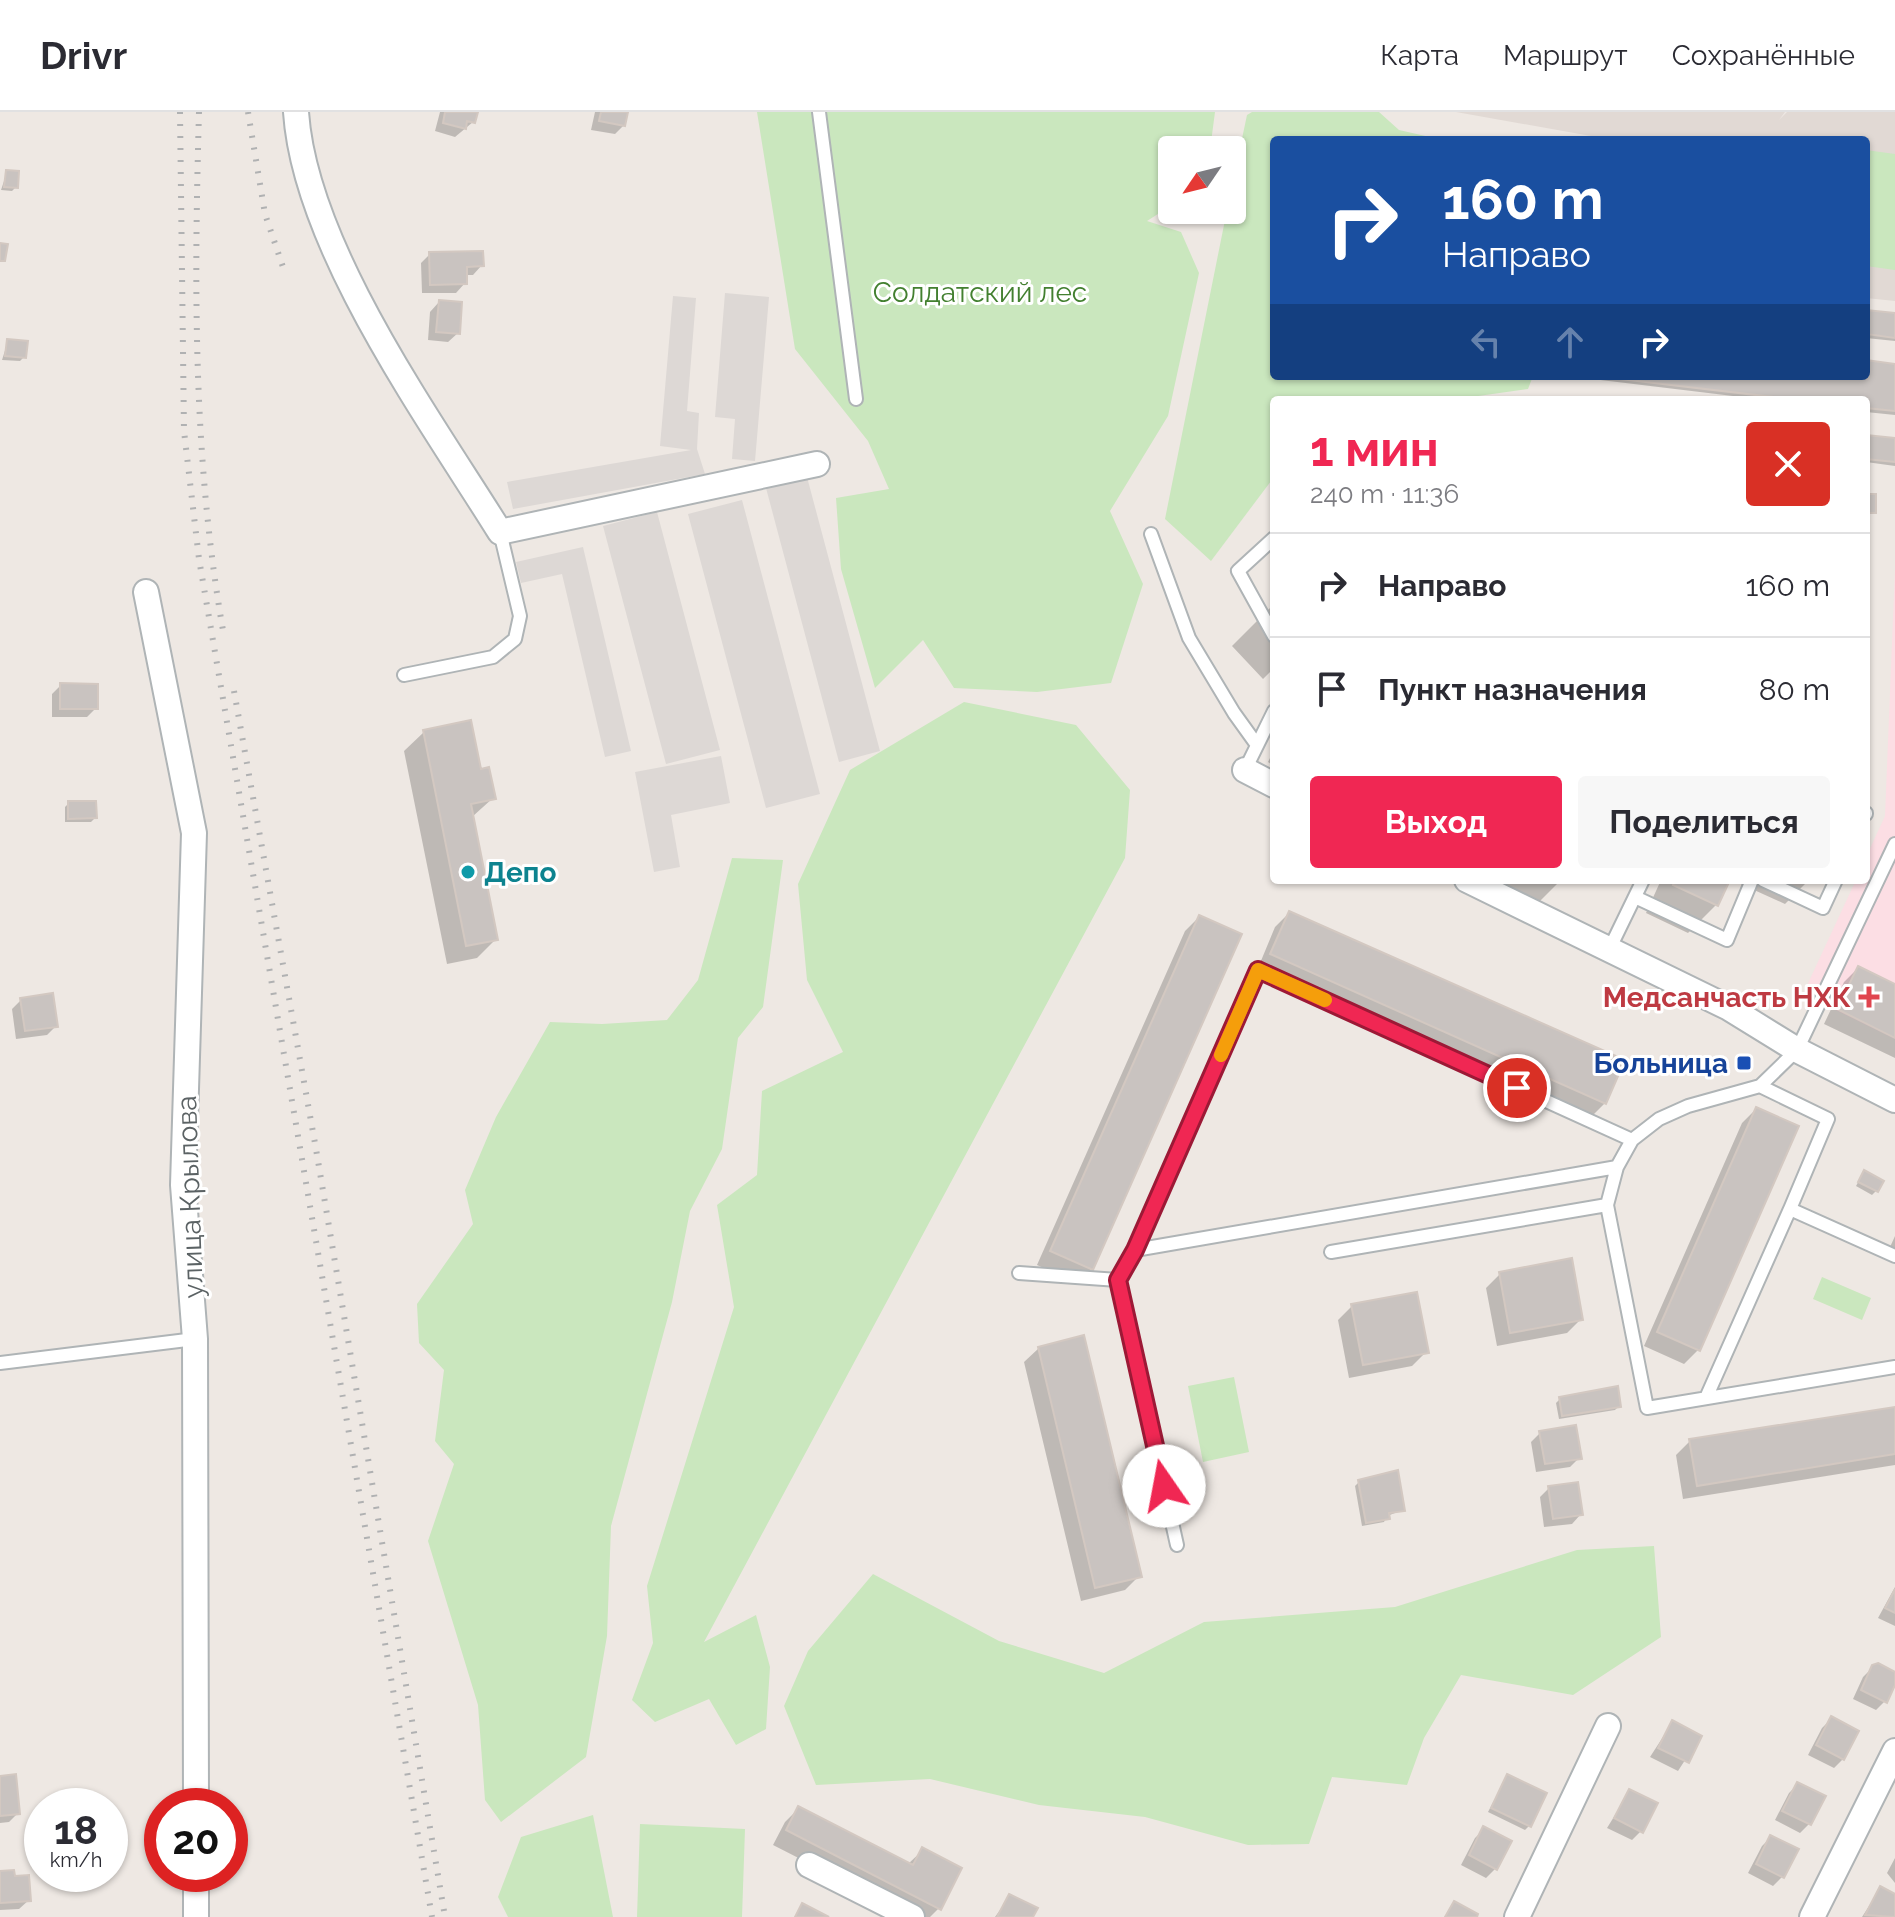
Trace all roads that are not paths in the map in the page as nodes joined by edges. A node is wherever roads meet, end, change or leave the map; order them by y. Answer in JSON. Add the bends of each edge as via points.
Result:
{"nodes":[{"id":1,"x":296,"y":112,"type":"edge"},
{"id":2,"x":819,"y":112,"type":"edge"},
{"id":3,"x":856,"y":399,"type":"dead end"},
{"id":4,"x":817,"y":464,"type":"dead end"},
{"id":5,"x":500,"y":532,"type":"junction"},
{"id":6,"x":1151,"y":534,"type":"dead end"},
{"id":7,"x":1270,"y":542,"type":"edge"},
{"id":8,"x":146,"y":592,"type":"dead end"},
{"id":9,"x":1270,"y":629,"type":"edge"},
{"id":10,"x":404,"y":675,"type":"dead end"},
{"id":11,"x":1270,"y":719,"type":"edge"},
{"id":12,"x":1257,"y":745,"type":"junction"},
{"id":13,"x":1245,"y":770,"type":"joint"},
{"id":14,"x":1270,"y":783,"type":"edge"},
{"id":15,"x":1895,"y":844,"type":"edge"},
{"id":16,"x":1475,"y":884,"type":"edge"},
{"id":17,"x":1641,"y":884,"type":"edge"},
{"id":18,"x":1750,"y":884,"type":"edge"},
{"id":19,"x":1772,"y":884,"type":"edge"},
{"id":20,"x":1834,"y":884,"type":"edge"},
{"id":21,"x":1635,"y":897,"type":"junction"},
{"id":22,"x":1609,"y":950,"type":"junction"},
{"id":23,"x":1797,"y":1050,"type":"junction"},
{"id":24,"x":1760,"y":1086,"type":"junction"},
{"id":25,"x":1895,"y":1100,"type":"edge"},
{"id":26,"x":1632,"y":1140,"type":"junction"},
{"id":27,"x":1617,"y":1167,"type":"junction"},
{"id":28,"x":1607,"y":1205,"type":"junction"},
{"id":29,"x":1790,"y":1209,"type":"junction"},
{"id":30,"x":1135,"y":1250,"type":"junction"},
{"id":31,"x":1331,"y":1252,"type":"dead end"},
{"id":32,"x":1895,"y":1256,"type":"edge"},
{"id":33,"x":1019,"y":1273,"type":"dead end"},
{"id":34,"x":1118,"y":1280,"type":"junction"},
{"id":35,"x":195,"y":1339,"type":"junction"},
{"id":36,"x":0,"y":1363,"type":"edge"},
{"id":37,"x":1895,"y":1367,"type":"edge"},
{"id":38,"x":1706,"y":1398,"type":"junction"},
{"id":39,"x":1177,"y":1545,"type":"dead end"},
{"id":40,"x":1608,"y":1726,"type":"dead end"},
{"id":41,"x":1895,"y":1751,"type":"edge"},
{"id":42,"x":196,"y":1788,"type":"edge"},
{"id":43,"x":809,"y":1865,"type":"dead end"},
{"id":44,"x":196,"y":1892,"type":"edge"},
{"id":45,"x":196,"y":1917,"type":"edge"},
{"id":46,"x":912,"y":1917,"type":"edge"},
{"id":47,"x":1517,"y":1917,"type":"edge"},
{"id":48,"x":1812,"y":1917,"type":"edge"}],
"edges":[{"from":1,"to":5,"type":"street","via":[[313,193],[341,261],[378,336]]},
{"from":2,"to":3,"type":"lane"},
{"from":4,"to":5,"type":"street"},
{"from":5,"to":10,"type":"lane","via":[[520,616],[515,639],[493,657]]},
{"from":6,"to":12,"type":"lane","via":[[1189,638]]},
{"from":7,"to":9,"type":"lane","via":[[1238,571]]},
{"from":8,"to":35,"type":"street","name":"улица Крылова","via":[[194,833],[183,1185]]},
{"from":11,"to":12,"type":"lane"},
{"from":12,"to":13,"type":"lane"},
{"from":13,"to":14,"type":"street"},
{"from":15,"to":23,"type":"lane"},
{"from":16,"to":22,"type":"street"},
{"from":17,"to":21,"type":"lane"},
{"from":18,"to":21,"type":"lane","via":[[1727,940]]},
{"from":19,"to":20,"type":"lane","via":[[1823,908]]},
{"from":21,"to":22,"type":"lane"},
{"from":22,"to":23,"type":"street","via":[[1729,1008]]},
{"from":23,"to":24,"type":"lane"},
{"from":23,"to":25,"type":"street"},
{"from":24,"to":26,"type":"lane","via":[[1673,1113]]},
{"from":24,"to":29,"type":"lane","via":[[1828,1119]]},
{"from":26,"to":27,"type":"lane"},
{"from":26,"to":30,"type":"lane","via":[[1258,970]]},
{"from":27,"to":28,"type":"lane"},
{"from":27,"to":30,"type":"lane"},
{"from":28,"to":31,"type":"lane"},
{"from":28,"to":38,"type":"lane","via":[[1647,1408]]},
{"from":29,"to":32,"type":"lane"},
{"from":29,"to":38,"type":"lane"},
{"from":30,"to":34,"type":"lane"},
{"from":33,"to":34,"type":"lane"},
{"from":34,"to":39,"type":"lane"},
{"from":35,"to":36,"type":"lane"},
{"from":35,"to":42,"type":"street","name":"улица Крылова"},
{"from":37,"to":38,"type":"lane"},
{"from":40,"to":47,"type":"street"},
{"from":41,"to":48,"type":"street"},
{"from":43,"to":46,"type":"street"},
{"from":44,"to":45,"type":"street"}]}
